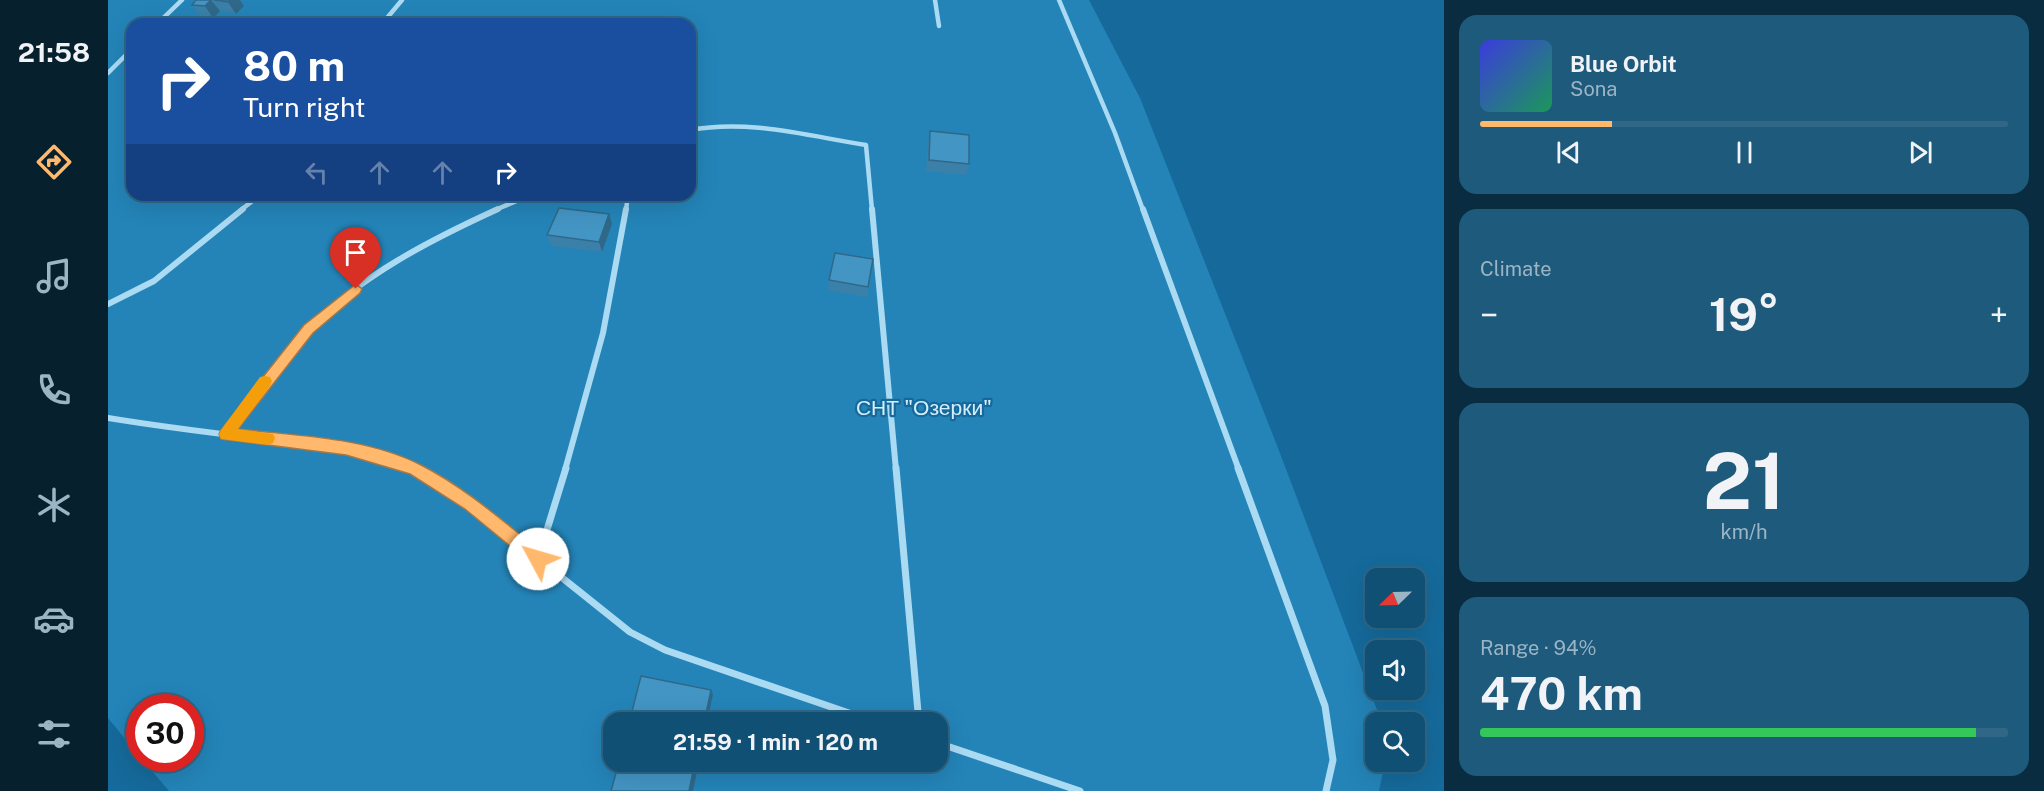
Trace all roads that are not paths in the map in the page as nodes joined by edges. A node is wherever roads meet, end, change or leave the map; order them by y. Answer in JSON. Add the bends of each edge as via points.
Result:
{"nodes":[{"id":1,"x":182,"y":0,"type":"edge"},
{"id":2,"x":402,"y":0,"type":"edge"},
{"id":3,"x":935,"y":0,"type":"edge"},
{"id":4,"x":1059,"y":0,"type":"edge"},
{"id":5,"x":163,"y":18,"type":"edge"},
{"id":6,"x":387,"y":18,"type":"edge"},
{"id":7,"x":939,"y":26,"type":"dead end"},
{"id":8,"x":126,"y":55,"type":"edge"},
{"id":9,"x":108,"y":73,"type":"edge"},
{"id":10,"x":696,"y":129,"type":"edge"},
{"id":11,"x":253,"y":201,"type":"edge"},
{"id":12,"x":518,"y":201,"type":"edge"},
{"id":13,"x":627,"y":201,"type":"edge"},
{"id":14,"x":108,"y":304,"type":"edge"},
{"id":15,"x":108,"y":418,"type":"edge"},
{"id":16,"x":226,"y":434,"type":"junction"},
{"id":17,"x":538,"y":559,"type":"junction"},
{"id":18,"x":846,"y":712,"type":"edge"},
{"id":19,"x":917,"y":712,"type":"edge"},
{"id":20,"x":948,"y":746,"type":"edge"},
{"id":21,"x":1080,"y":791,"type":"edge"},
{"id":22,"x":1326,"y":791,"type":"edge"}],
"edges":[{"from":1,"to":5,"type":"street"},
{"from":2,"to":6,"type":"street"},
{"from":3,"to":7,"type":"street"},
{"from":4,"to":22,"type":"street","via":[[1115,133],[1325,706],[1332,748]]},
{"from":8,"to":9,"type":"street"},
{"from":10,"to":19,"type":"street","via":[[742,126],[866,145]]},
{"from":11,"to":14,"type":"street","via":[[154,281]]},
{"from":12,"to":16,"type":"street","via":[[429,243],[370,278],[342,300],[282,358]]},
{"from":13,"to":17,"type":"street","via":[[616,279],[598,358]]},
{"from":15,"to":16,"type":"street"},
{"from":16,"to":17,"type":"street","via":[[346,449],[415,470],[470,504]]},
{"from":17,"to":18,"type":"street","via":[[630,632],[665,650]]},
{"from":20,"to":21,"type":"street"}]}
